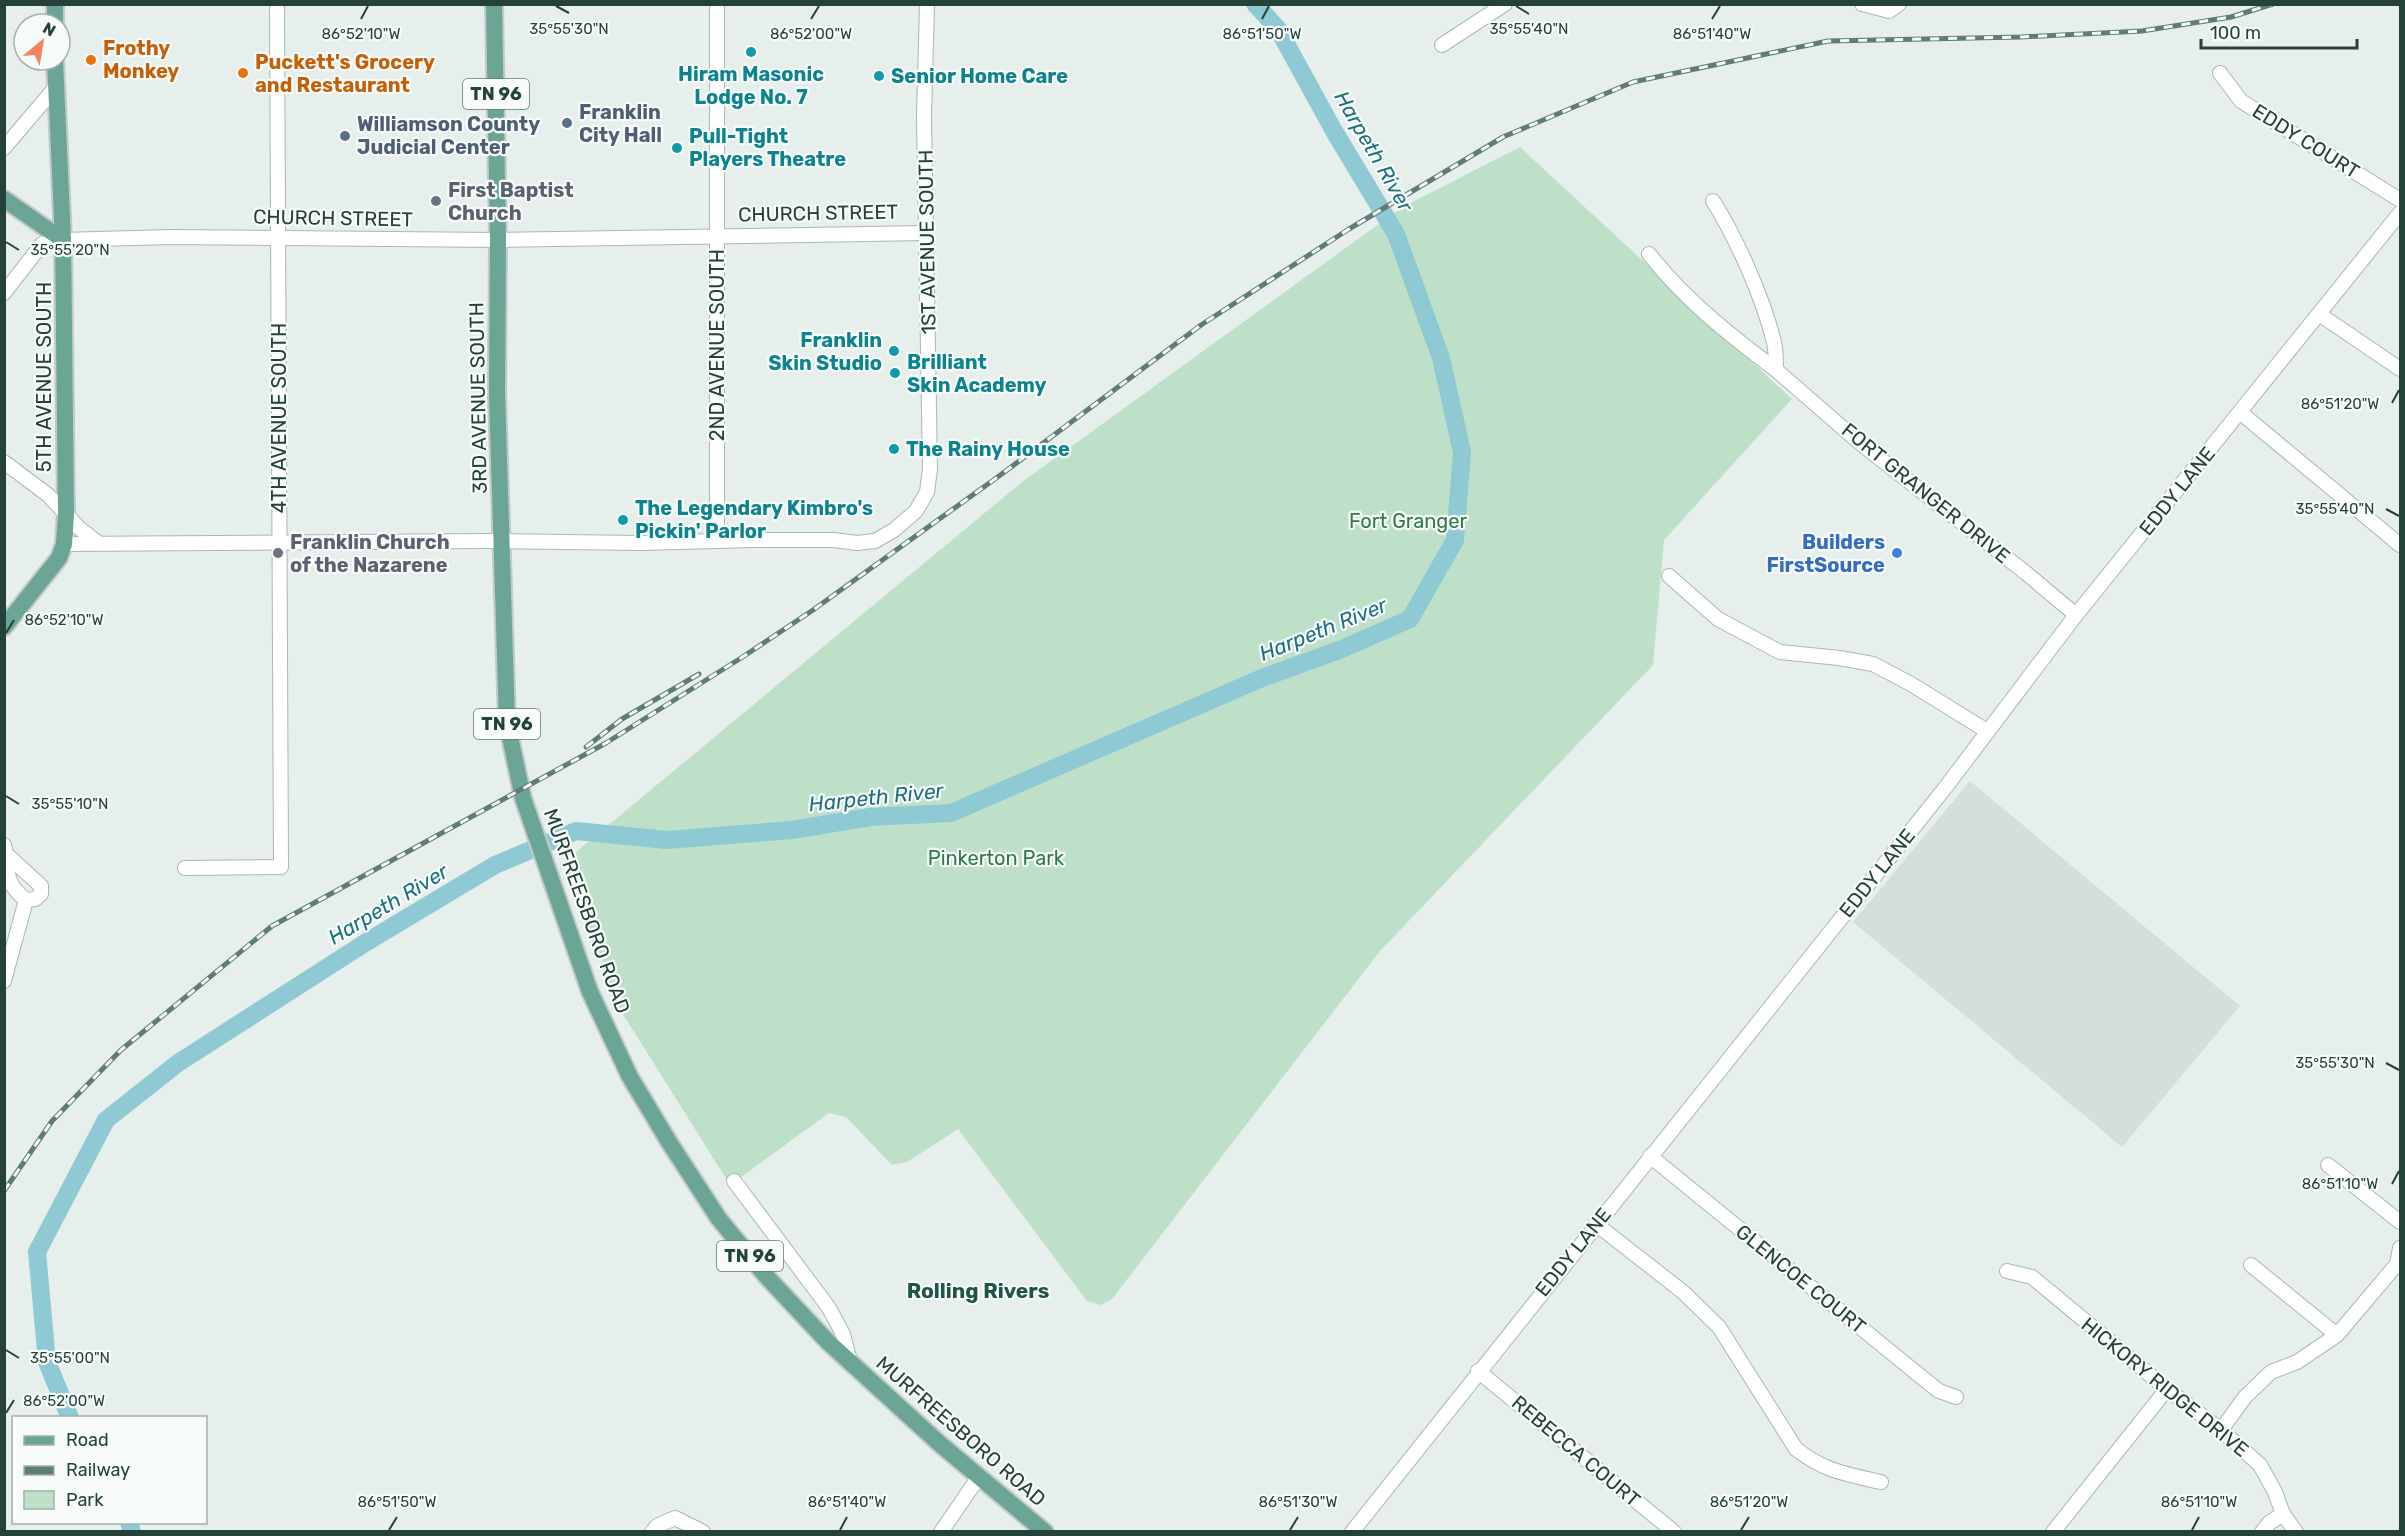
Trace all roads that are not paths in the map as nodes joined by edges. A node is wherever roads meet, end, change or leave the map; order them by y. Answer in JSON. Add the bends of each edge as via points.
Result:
{"nodes":[{"id":1,"x":278,"y":4,"type":"edge"},
{"id":2,"x":494,"y":4,"type":"edge"},
{"id":3,"x":717,"y":4,"type":"edge"},
{"id":4,"x":927,"y":4,"type":"edge"},
{"id":5,"x":1505,"y":4,"type":"edge"},
{"id":6,"x":1862,"y":4,"type":"edge"},
{"id":7,"x":1899,"y":4,"type":"edge"},
{"id":8,"x":1442,"y":45,"type":"dead end"},
{"id":9,"x":56,"y":72,"type":"edge"},
{"id":10,"x":2220,"y":73,"type":"dead end"},
{"id":11,"x":56,"y":87,"type":"junction"},
{"id":12,"x":4,"y":148,"type":"edge"},
{"id":13,"x":4,"y":199,"type":"edge"},
{"id":14,"x":2400,"y":200,"type":"edge"},
{"id":15,"x":1713,"y":201,"type":"dead end"},
{"id":16,"x":2400,"y":213,"type":"edge"},
{"id":17,"x":926,"y":233,"type":"junction"},
{"id":18,"x":717,"y":236,"type":"junction"},
{"id":19,"x":278,"y":239,"type":"junction"},
{"id":20,"x":63,"y":240,"type":"junction"},
{"id":21,"x":498,"y":240,"type":"junction"},
{"id":22,"x":1649,"y":254,"type":"dead end"},
{"id":23,"x":4,"y":292,"type":"edge"},
{"id":24,"x":2319,"y":314,"type":"junction"},
{"id":25,"x":2400,"y":369,"type":"edge"},
{"id":26,"x":1776,"y":370,"type":"junction"},
{"id":27,"x":2241,"y":413,"type":"junction"},
{"id":28,"x":4,"y":462,"type":"edge"},
{"id":29,"x":66,"y":514,"type":"junction"},
{"id":30,"x":280,"y":541,"type":"junction"},
{"id":31,"x":501,"y":541,"type":"junction"},
{"id":32,"x":717,"y":541,"type":"junction"},
{"id":33,"x":97,"y":542,"type":"junction"},
{"id":34,"x":64,"y":544,"type":"junction"},
{"id":35,"x":2400,"y":545,"type":"edge"},
{"id":36,"x":1669,"y":576,"type":"dead end"},
{"id":37,"x":2076,"y":615,"type":"junction"},
{"id":38,"x":4,"y":627,"type":"edge"},
{"id":39,"x":1987,"y":731,"type":"junction"},
{"id":40,"x":522,"y":794,"type":"joint"},
{"id":41,"x":5,"y":850,"type":"edge"},
{"id":42,"x":185,"y":868,"type":"dead end"},
{"id":43,"x":26,"y":900,"type":"junction"},
{"id":44,"x":4,"y":981,"type":"edge"},
{"id":45,"x":1650,"y":1156,"type":"junction"},
{"id":46,"x":2328,"y":1165,"type":"dead end"},
{"id":47,"x":734,"y":1180,"type":"dead end"},
{"id":48,"x":2400,"y":1222,"type":"edge"},
{"id":49,"x":1596,"y":1224,"type":"junction"},
{"id":50,"x":2400,"y":1248,"type":"edge"},
{"id":51,"x":2251,"y":1266,"type":"dead end"},
{"id":52,"x":2007,"y":1272,"type":"dead end"},
{"id":53,"x":2337,"y":1335,"type":"junction"},
{"id":54,"x":850,"y":1362,"type":"junction"},
{"id":55,"x":1478,"y":1371,"type":"junction"},
{"id":56,"x":2167,"y":1389,"type":"junction"},
{"id":57,"x":1956,"y":1397,"type":"dead end"},
{"id":58,"x":2221,"y":1430,"type":"junction"},
{"id":59,"x":978,"y":1478,"type":"junction"},
{"id":60,"x":1881,"y":1482,"type":"dead end"},
{"id":61,"x":2283,"y":1514,"type":"junction"},
{"id":62,"x":652,"y":1532,"type":"edge"},
{"id":63,"x":703,"y":1532,"type":"edge"},
{"id":64,"x":940,"y":1532,"type":"edge"},
{"id":65,"x":1045,"y":1532,"type":"edge"},
{"id":66,"x":1352,"y":1532,"type":"edge"},
{"id":67,"x":1674,"y":1532,"type":"edge"},
{"id":68,"x":2053,"y":1532,"type":"edge"},
{"id":69,"x":2262,"y":1532,"type":"edge"},
{"id":70,"x":2296,"y":1532,"type":"edge"}],
"edges":[{"from":1,"to":19,"type":"street","name":"4TH AVENUE SOUTH"},
{"from":2,"to":21,"type":"main road","name":"3RD AVENUE SOUTH","number":"TN 96"},
{"from":3,"to":18,"type":"street","name":"2ND AVENUE SOUTH"},
{"from":4,"to":17,"type":"street","name":"1ST AVENUE SOUTH"},
{"from":5,"to":8,"type":"street"},
{"from":6,"to":7,"type":"street","via":[[1888,11]]},
{"from":9,"to":11,"type":"main road","name":"5TH AVENUE SOUTH"},
{"from":10,"to":14,"type":"street","name":"EDDY COURT","via":[[2241,100]]},
{"from":11,"to":12,"type":"street"},
{"from":11,"to":20,"type":"main road","name":"5TH AVENUE SOUTH"},
{"from":13,"to":20,"type":"main road"},
{"from":15,"to":26,"type":"street","via":[[1758,293],[1775,344]]},
{"from":16,"to":24,"type":"street","name":"EDDY LANE"},
{"from":17,"to":18,"type":"street","name":"CHURCH STREET"},
{"from":17,"to":32,"type":"street","name":"1ST AVENUE SOUTH","via":[[930,469],[927,492],[916,511],[875,541]]},
{"from":18,"to":21,"type":"street","name":"CHURCH STREET"},
{"from":18,"to":32,"type":"street","name":"2ND AVENUE SOUTH"},
{"from":19,"to":20,"type":"street","name":"CHURCH STREET"},
{"from":19,"to":21,"type":"street","name":"CHURCH STREET"},
{"from":19,"to":30,"type":"street","name":"4TH AVENUE SOUTH"},
{"from":20,"to":23,"type":"street","via":[[42,244]]},
{"from":20,"to":29,"type":"main road","name":"5TH AVENUE SOUTH"},
{"from":21,"to":31,"type":"main road","name":"3RD AVENUE SOUTH","number":"TN 96"},
{"from":22,"to":26,"type":"street","name":"FORT GRANGER DRIVE","via":[[1672,283],[1720,327]]},
{"from":24,"to":25,"type":"street"},
{"from":24,"to":27,"type":"street","name":"EDDY LANE"},
{"from":26,"to":37,"type":"street","name":"FORT GRANGER DRIVE","via":[[1860,443]]},
{"from":27,"to":35,"type":"street"},
{"from":27,"to":37,"type":"street","name":"EDDY LANE"},
{"from":28,"to":29,"type":"street"},
{"from":29,"to":33,"type":"street"},
{"from":29,"to":34,"type":"main road","name":"5TH AVENUE SOUTH"},
{"from":30,"to":31,"type":"street"},
{"from":30,"to":33,"type":"street"},
{"from":30,"to":42,"type":"street","name":"4TH AVENUE SOUTH","via":[[281,867]]},
{"from":31,"to":32,"type":"street"},
{"from":31,"to":40,"type":"main road","name":"3RD AVENUE SOUTH","number":"TN 96","via":[[507,723]]},
{"from":33,"to":34,"type":"street"},
{"from":34,"to":38,"type":"main road","via":[[54,565]]},
{"from":36,"to":39,"type":"street","via":[[1718,619],[1780,652],[1873,664]]},
{"from":37,"to":39,"type":"street","name":"EDDY LANE"},
{"from":39,"to":45,"type":"street","name":"EDDY LANE"},
{"from":40,"to":54,"type":"main road","name":"MURFREESBORO ROAD","number":"TN 96","via":[[590,992],[630,1077],[719,1219],[766,1276]]},
{"from":41,"to":43,"type":"street","via":[[13,890]]},
{"from":41,"to":43,"type":"street","via":[[41,886],[41,894]]},
{"from":43,"to":44,"type":"street"},
{"from":45,"to":49,"type":"street","name":"EDDY LANE"},
{"from":45,"to":57,"type":"street","name":"GLENCOE COURT","via":[[1925,1380]]},
{"from":46,"to":48,"type":"street"},
{"from":47,"to":54,"type":"street","name":"MURFREESBORO ROAD","via":[[829,1308],[843,1334]]},
{"from":49,"to":55,"type":"street","name":"EDDY LANE"},
{"from":49,"to":60,"type":"street","via":[[1683,1292],[1719,1327],[1796,1449],[1830,1470]]},
{"from":50,"to":53,"type":"street","via":[[2397,1264]]},
{"from":51,"to":53,"type":"street"},
{"from":52,"to":56,"type":"street","name":"HICKORY RIDGE DRIVE","via":[[2032,1277]]},
{"from":53,"to":58,"type":"street","via":[[2297,1362],[2271,1372],[2245,1396]]},
{"from":54,"to":59,"type":"main road","name":"MURFREESBORO ROAD","number":"TN 96"},
{"from":55,"to":66,"type":"street","name":"EDDY LANE"},
{"from":55,"to":67,"type":"street","name":"REBECCA COURT"},
{"from":56,"to":58,"type":"street","name":"HICKORY RIDGE DRIVE"},
{"from":56,"to":68,"type":"street"},
{"from":58,"to":61,"type":"street","name":"HICKORY RIDGE DRIVE","via":[[2260,1465],[2276,1492]]},
{"from":59,"to":64,"type":"street"},
{"from":59,"to":65,"type":"main road","name":"MURFREESBORO ROAD","number":"TN 96"},
{"from":61,"to":69,"type":"street"},
{"from":61,"to":70,"type":"street","name":"HICKORY RIDGE DRIVE"},
{"from":62,"to":63,"type":"street","via":[[675,1518]]}]}
